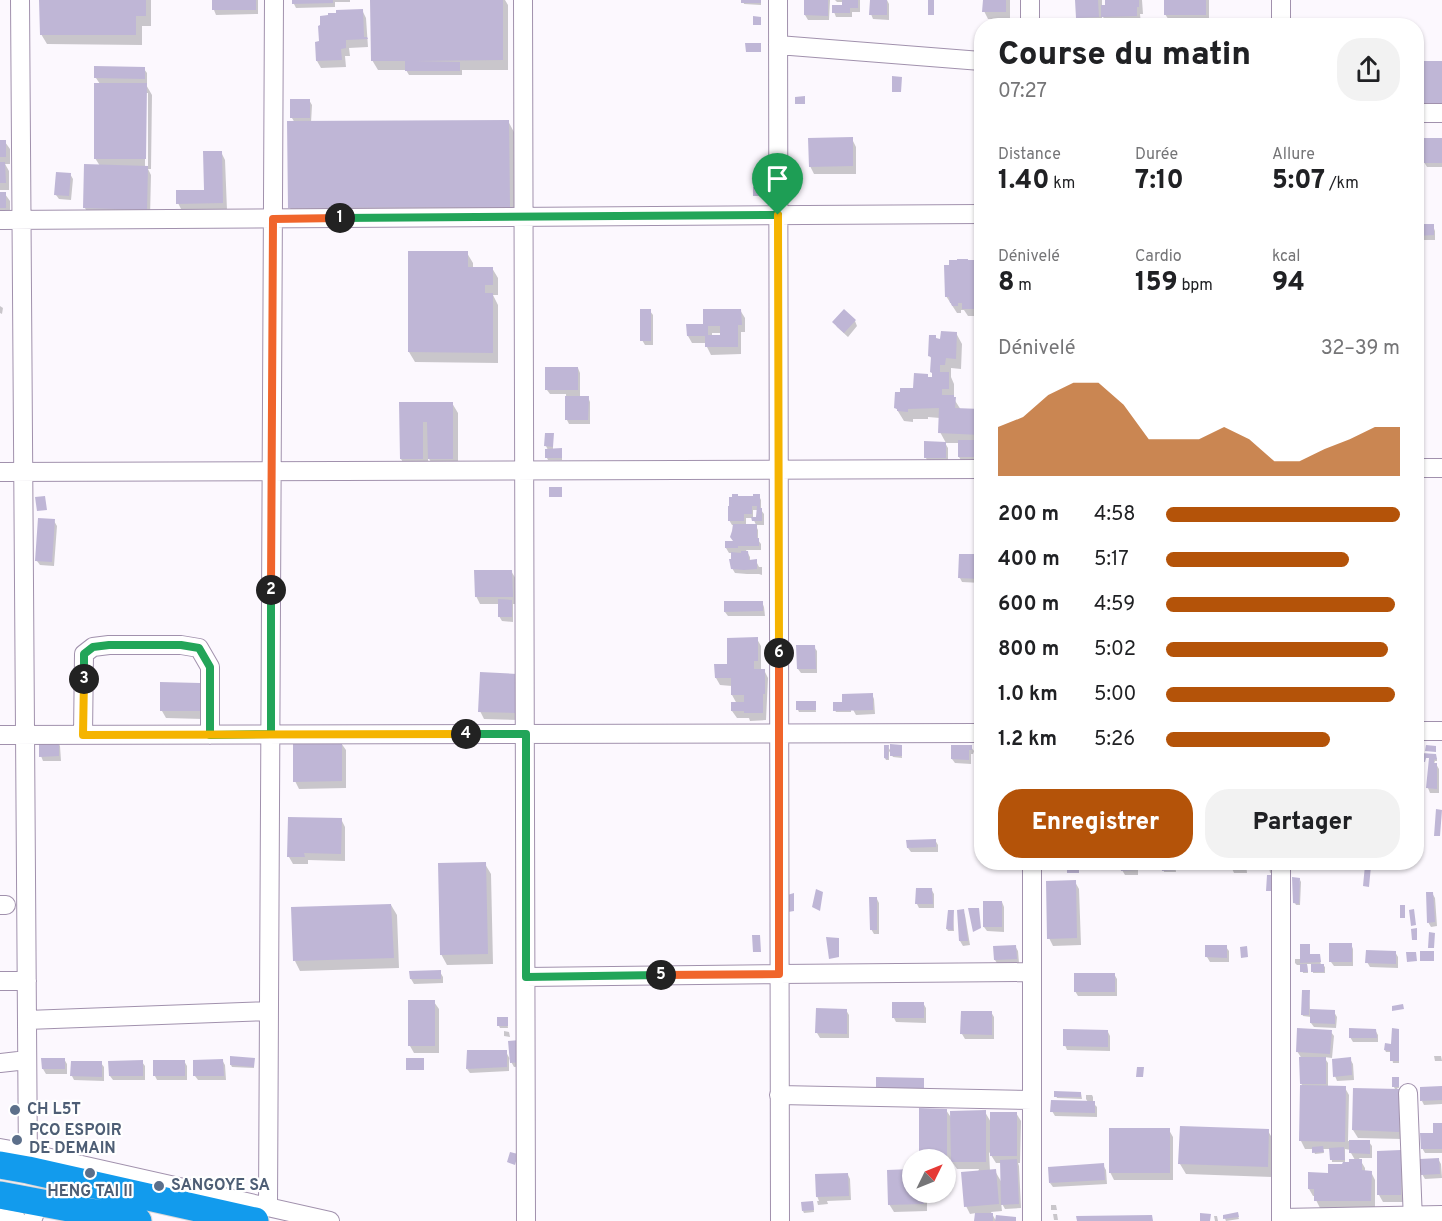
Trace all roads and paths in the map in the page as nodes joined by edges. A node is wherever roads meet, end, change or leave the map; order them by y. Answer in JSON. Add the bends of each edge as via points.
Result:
{"nodes":[{"id":1,"x":20,"y":0,"type":"edge"},
{"id":2,"x":274,"y":0,"type":"edge"},
{"id":3,"x":524,"y":0,"type":"edge"},
{"id":4,"x":778,"y":0,"type":"edge"},
{"id":5,"x":1030,"y":0,"type":"edge"},
{"id":6,"x":1281,"y":0,"type":"edge"},
{"id":7,"x":1030,"y":18,"type":"edge"},
{"id":8,"x":1281,"y":18,"type":"edge"},
{"id":9,"x":778,"y":45,"type":"junction"},
{"id":10,"x":974,"y":60,"type":"edge"},
{"id":11,"x":1424,"y":113,"type":"edge"},
{"id":12,"x":1442,"y":113,"type":"edge"},
{"id":13,"x":974,"y":214,"type":"edge"},
{"id":14,"x":778,"y":215,"type":"junction"},
{"id":15,"x":524,"y":217,"type":"junction"},
{"id":16,"x":273,"y":219,"type":"junction"},
{"id":17,"x":0,"y":220,"type":"edge"},
{"id":18,"x":21,"y":220,"type":"junction"},
{"id":19,"x":1424,"y":468,"type":"edge"},
{"id":20,"x":1442,"y":468,"type":"edge"},
{"id":21,"x":974,"y":469,"type":"edge"},
{"id":22,"x":525,"y":470,"type":"junction"},
{"id":23,"x":778,"y":470,"type":"junction"},
{"id":24,"x":272,"y":471,"type":"junction"},
{"id":25,"x":0,"y":472,"type":"edge"},
{"id":26,"x":22,"y":472,"type":"junction"},
{"id":27,"x":1424,"y":731,"type":"edge"},
{"id":28,"x":1442,"y":731,"type":"edge"},
{"id":29,"x":779,"y":733,"type":"junction"},
{"id":30,"x":974,"y":733,"type":"edge"},
{"id":31,"x":271,"y":734,"type":"junction"},
{"id":32,"x":526,"y":734,"type":"junction"},
{"id":33,"x":0,"y":735,"type":"edge"},
{"id":34,"x":24,"y":735,"type":"junction"},
{"id":35,"x":83,"y":735,"type":"junction"},
{"id":36,"x":210,"y":735,"type":"junction"},
{"id":37,"x":1032,"y":870,"type":"edge"},
{"id":38,"x":1281,"y":870,"type":"edge"},
{"id":39,"x":1032,"y":972,"type":"junction"},
{"id":40,"x":779,"y":974,"type":"junction"},
{"id":41,"x":526,"y":977,"type":"junction"},
{"id":42,"x":0,"y":981,"type":"edge"},
{"id":43,"x":27,"y":981,"type":"junction"},
{"id":44,"x":269,"y":1011,"type":"junction"},
{"id":45,"x":27,"y":1020,"type":"junction"},
{"id":46,"x":27,"y":1060,"type":"junction"},
{"id":47,"x":0,"y":1063,"type":"edge"},
{"id":48,"x":1408,"y":1093,"type":"dead end"},
{"id":49,"x":779,"y":1095,"type":"junction"},
{"id":50,"x":1032,"y":1100,"type":"junction"},
{"id":51,"x":0,"y":1148,"type":"edge"},
{"id":52,"x":28,"y":1161,"type":"junction"},
{"id":53,"x":0,"y":1165,"type":"edge"},
{"id":54,"x":0,"y":1195,"type":"edge"},
{"id":55,"x":35,"y":1211,"type":"edge"},
{"id":56,"x":261,"y":1214,"type":"edge"},
{"id":57,"x":1442,"y":1215,"type":"edge"},
{"id":58,"x":0,"y":1218,"type":"edge"},
{"id":59,"x":1413,"y":1218,"type":"edge"},
{"id":60,"x":1281,"y":1220,"type":"edge"},
{"id":61,"x":18,"y":1221,"type":"edge"},
{"id":62,"x":138,"y":1221,"type":"edge"},
{"id":63,"x":330,"y":1221,"type":"edge"},
{"id":64,"x":526,"y":1221,"type":"edge"},
{"id":65,"x":780,"y":1221,"type":"edge"},
{"id":66,"x":1032,"y":1221,"type":"edge"}],
"edges":[{"from":1,"to":18,"type":"street"},
{"from":2,"to":16,"type":"street"},
{"from":3,"to":15,"type":"street"},
{"from":4,"to":9,"type":"street"},
{"from":5,"to":7,"type":"street"},
{"from":6,"to":8,"type":"street"},
{"from":9,"to":10,"type":"street"},
{"from":9,"to":14,"type":"street"},
{"from":11,"to":12,"type":"street"},
{"from":13,"to":14,"type":"street"},
{"from":14,"to":15,"type":"street"},
{"from":14,"to":23,"type":"street"},
{"from":15,"to":16,"type":"street"},
{"from":15,"to":22,"type":"street"},
{"from":16,"to":18,"type":"street"},
{"from":16,"to":24,"type":"street"},
{"from":17,"to":18,"type":"street"},
{"from":18,"to":26,"type":"street"},
{"from":19,"to":20,"type":"street"},
{"from":21,"to":23,"type":"street"},
{"from":22,"to":23,"type":"street"},
{"from":22,"to":24,"type":"street"},
{"from":22,"to":32,"type":"street"},
{"from":23,"to":29,"type":"street"},
{"from":24,"to":26,"type":"street"},
{"from":24,"to":31,"type":"street"},
{"from":25,"to":26,"type":"street"},
{"from":26,"to":34,"type":"street"},
{"from":27,"to":28,"type":"street"},
{"from":29,"to":30,"type":"street"},
{"from":29,"to":32,"type":"street"},
{"from":29,"to":40,"type":"street"},
{"from":31,"to":32,"type":"street"},
{"from":31,"to":36,"type":"street"},
{"from":31,"to":44,"type":"street"},
{"from":32,"to":41,"type":"street"},
{"from":33,"to":34,"type":"street"},
{"from":34,"to":35,"type":"street"},
{"from":34,"to":43,"type":"street"},
{"from":35,"to":36,"type":"street"},
{"from":35,"to":36,"type":"street","via":[[84,654],[93,647],[109,645],[199,648],[210,667]]},
{"from":37,"to":39,"type":"street"},
{"from":38,"to":60,"type":"street"},
{"from":39,"to":40,"type":"street"},
{"from":39,"to":50,"type":"street"},
{"from":40,"to":41,"type":"street"},
{"from":40,"to":49,"type":"street"},
{"from":41,"to":64,"type":"street"},
{"from":42,"to":43,"type":"street"},
{"from":43,"to":45,"type":"street"},
{"from":44,"to":45,"type":"street"},
{"from":44,"to":56,"type":"street"},
{"from":45,"to":46,"type":"street"},
{"from":46,"to":47,"type":"street"},
{"from":46,"to":52,"type":"street"},
{"from":48,"to":59,"type":"street"},
{"from":49,"to":50,"type":"street"},
{"from":49,"to":65,"type":"street"},
{"from":50,"to":66,"type":"street"},
{"from":51,"to":52,"type":"street"},
{"from":52,"to":53,"type":"highway"},
{"from":52,"to":56,"type":"highway"},
{"from":54,"to":55,"type":"highway"},
{"from":55,"to":62,"type":"highway"},
{"from":56,"to":63,"type":"street"},
{"from":57,"to":59,"type":"street"},
{"from":58,"to":61,"type":"street"},
{"from":59,"to":60,"type":"street"}]}
